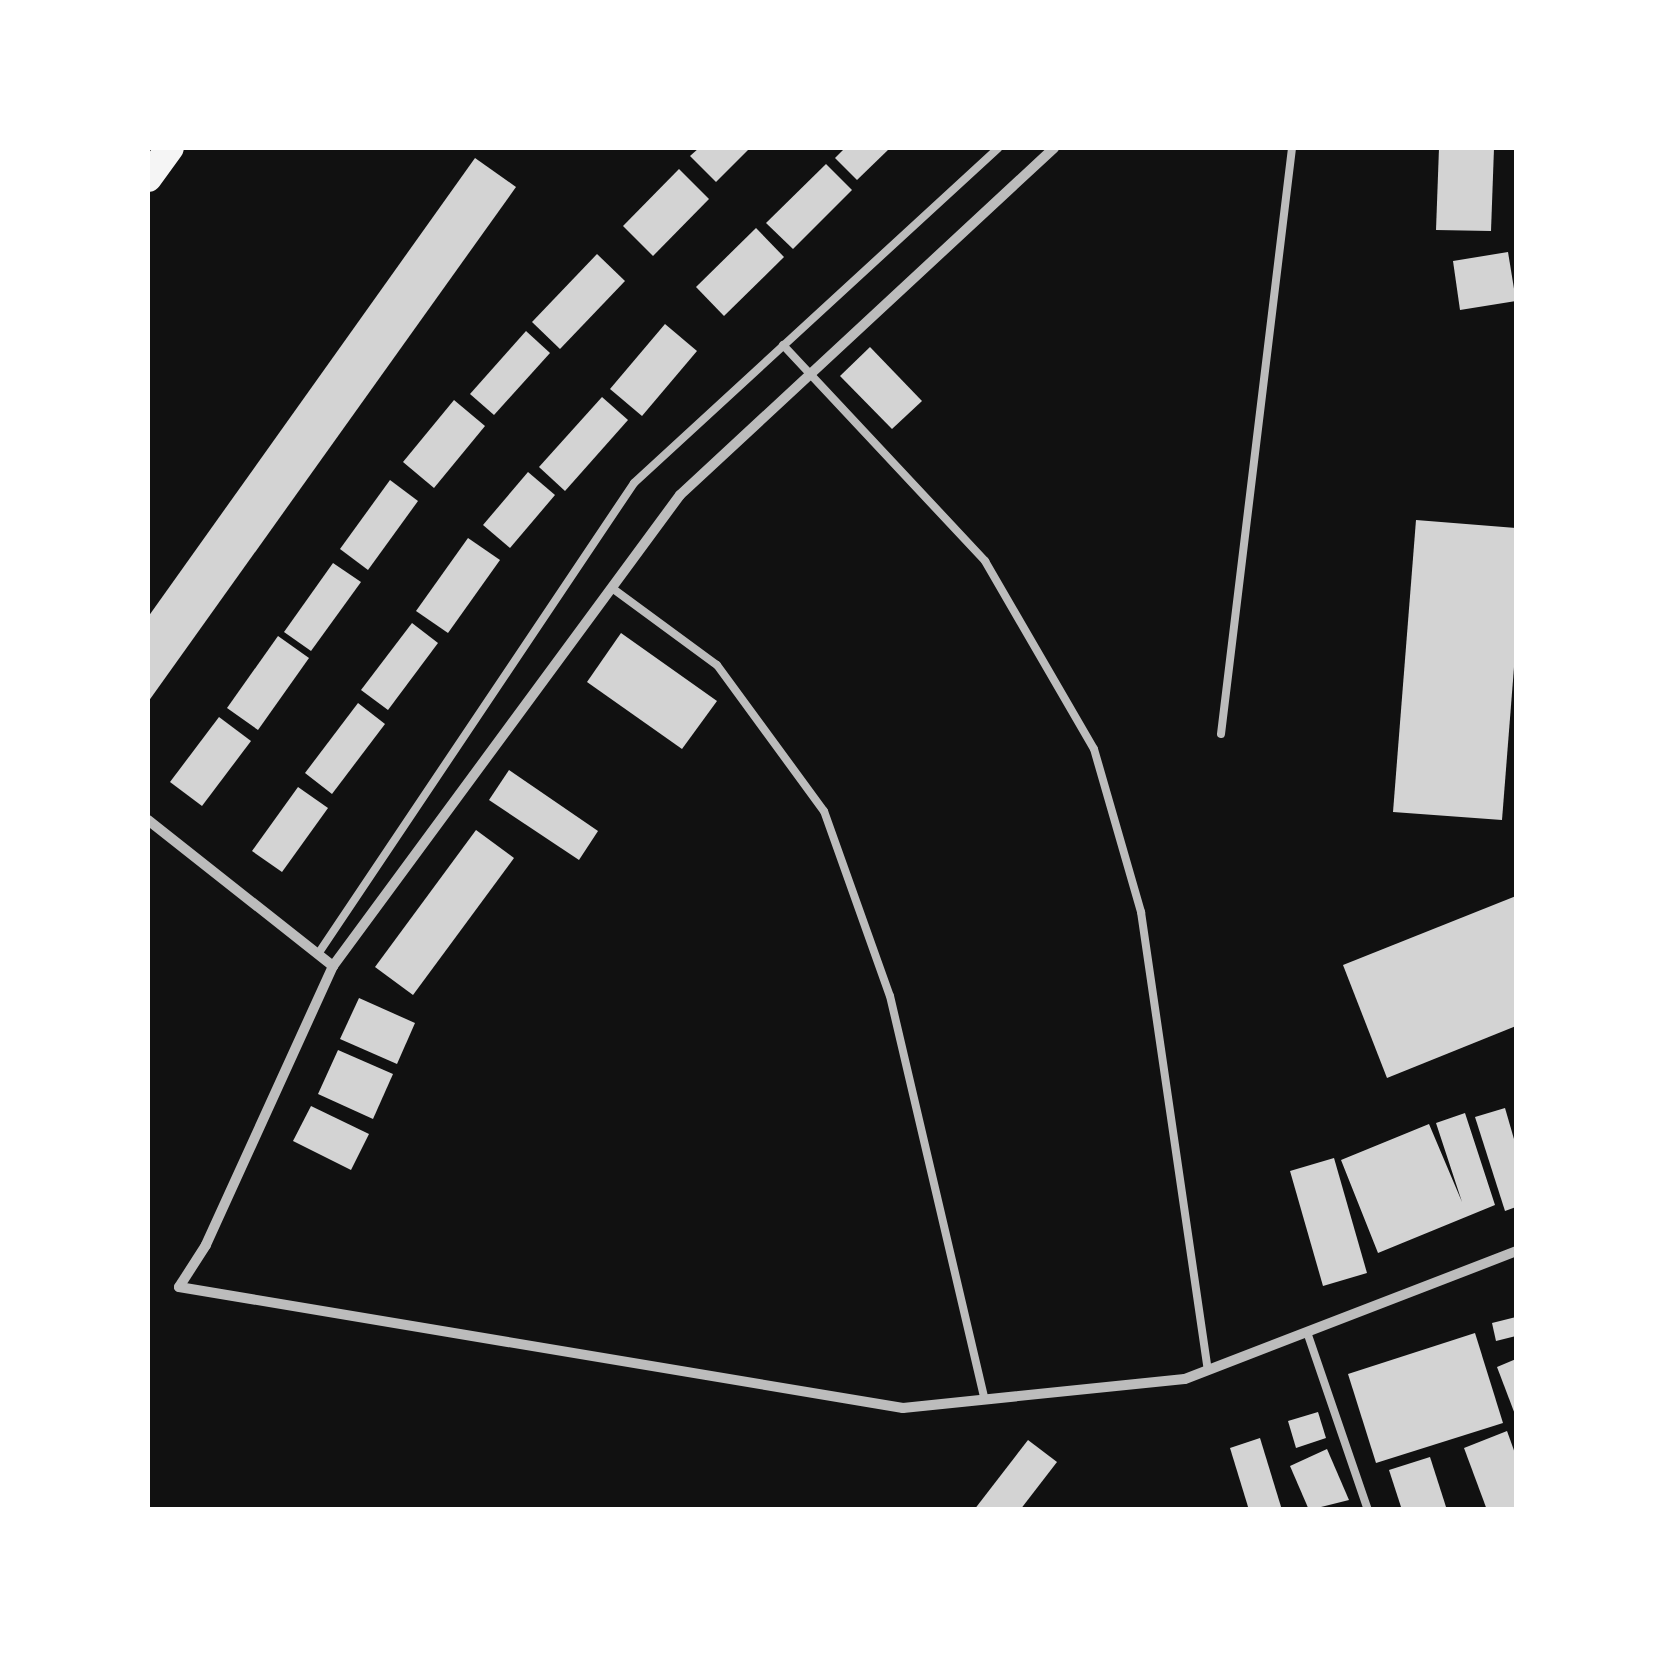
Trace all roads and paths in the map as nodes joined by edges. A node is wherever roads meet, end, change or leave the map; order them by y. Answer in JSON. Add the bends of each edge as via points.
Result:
{"nodes":[{"id":1,"x":170,"y":148,"type":"edge"},
{"id":2,"x":998,"y":148,"type":"edge"},
{"id":3,"x":1054,"y":148,"type":"edge"},
{"id":4,"x":1292,"y":148,"type":"edge"},
{"id":5,"x":148,"y":178,"type":"edge"},
{"id":6,"x":783,"y":346,"type":"junction"},
{"id":7,"x":810,"y":374,"type":"junction"},
{"id":8,"x":612,"y":588,"type":"junction"},
{"id":9,"x":1222,"y":734,"type":"dead end"},
{"id":10,"x":148,"y":820,"type":"edge"},
{"id":11,"x":318,"y":954,"type":"junction"},
{"id":12,"x":333,"y":966,"type":"junction"},
{"id":13,"x":1516,"y":1251,"type":"edge"},
{"id":14,"x":1306,"y":1332,"type":"junction"},
{"id":15,"x":1208,"y":1370,"type":"junction"},
{"id":16,"x":985,"y":1400,"type":"junction"},
{"id":17,"x":1368,"y":1510,"type":"edge"}],
"edges":[{"from":1,"to":5,"type":"highway"},
{"from":2,"to":6,"type":"lane"},
{"from":3,"to":7,"type":"street"},
{"from":4,"to":9,"type":"lane"},
{"from":6,"to":7,"type":"lane"},
{"from":6,"to":11,"type":"lane","via":[[634,483]]},
{"from":7,"to":8,"type":"street","via":[[680,496]]},
{"from":7,"to":15,"type":"lane","via":[[986,561],[1094,749],[1141,912]]},
{"from":8,"to":12,"type":"street"},
{"from":8,"to":16,"type":"lane","via":[[717,665],[824,811],[890,996]]},
{"from":10,"to":11,"type":"street"},
{"from":11,"to":12,"type":"street"},
{"from":12,"to":16,"type":"street","via":[[206,1245],[179,1286],[903,1408]]},
{"from":13,"to":14,"type":"street"},
{"from":14,"to":15,"type":"street"},
{"from":14,"to":17,"type":"lane"},
{"from":15,"to":16,"type":"street","via":[[1185,1380]]}]}
